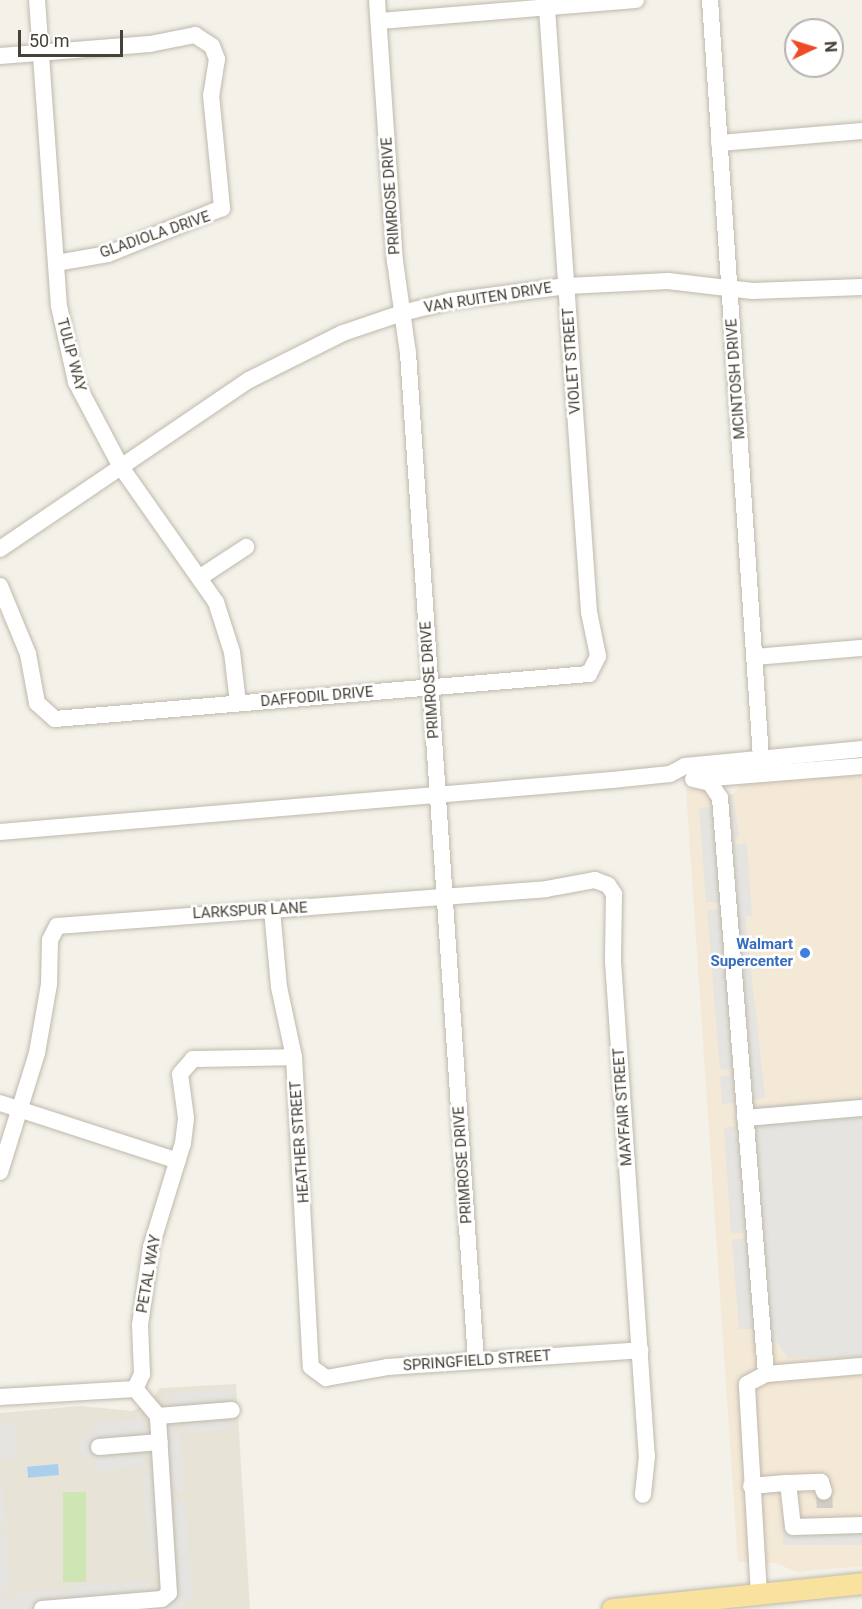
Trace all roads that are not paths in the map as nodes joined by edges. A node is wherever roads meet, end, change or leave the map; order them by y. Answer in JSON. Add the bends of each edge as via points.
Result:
{"nodes":[{"id":1,"x":37,"y":0,"type":"edge"},
{"id":2,"x":377,"y":0,"type":"edge"},
{"id":3,"x":636,"y":0,"type":"edge"},
{"id":4,"x":710,"y":0,"type":"edge"},
{"id":5,"x":548,"y":8,"type":"junction"},
{"id":6,"x":379,"y":21,"type":"junction"},
{"id":7,"x":41,"y":53,"type":"junction"},
{"id":8,"x":0,"y":56,"type":"edge"},
{"id":9,"x":862,"y":131,"type":"edge"},
{"id":10,"x":719,"y":143,"type":"junction"},
{"id":11,"x":56,"y":263,"type":"junction"},
{"id":12,"x":567,"y":286,"type":"junction"},
{"id":13,"x":730,"y":287,"type":"junction"},
{"id":14,"x":862,"y":287,"type":"edge"},
{"id":15,"x":402,"y":313,"type":"junction"},
{"id":16,"x":121,"y":467,"type":"junction"},
{"id":17,"x":246,"y":547,"type":"dead end"},
{"id":18,"x":0,"y":549,"type":"edge"},
{"id":19,"x":202,"y":576,"type":"junction"},
{"id":20,"x":0,"y":586,"type":"edge"},
{"id":21,"x":862,"y":648,"type":"edge"},
{"id":22,"x":754,"y":657,"type":"junction"},
{"id":23,"x":589,"y":674,"type":"joint"},
{"id":24,"x":431,"y":687,"type":"junction"},
{"id":25,"x":238,"y":703,"type":"junction"},
{"id":26,"x":862,"y":749,"type":"edge"},
{"id":27,"x":761,"y":758,"type":"junction"},
{"id":28,"x":862,"y":766,"type":"edge"},
{"id":29,"x":670,"y":774,"type":"junction"},
{"id":30,"x":759,"y":774,"type":"junction"},
{"id":31,"x":693,"y":779,"type":"junction"},
{"id":32,"x":438,"y":795,"type":"junction"},
{"id":33,"x":0,"y":832,"type":"edge"},
{"id":34,"x":722,"y":839,"type":"junction"},
{"id":35,"x":444,"y":897,"type":"junction"},
{"id":36,"x":272,"y":910,"type":"junction"},
{"id":37,"x":294,"y":1057,"type":"junction"},
{"id":38,"x":0,"y":1103,"type":"edge"},
{"id":39,"x":862,"y":1108,"type":"edge"},
{"id":40,"x":21,"y":1109,"type":"junction"},
{"id":41,"x":745,"y":1118,"type":"junction"},
{"id":42,"x":178,"y":1161,"type":"junction"},
{"id":43,"x":0,"y":1172,"type":"edge"},
{"id":44,"x":640,"y":1350,"type":"junction"},
{"id":45,"x":476,"y":1361,"type":"junction"},
{"id":46,"x":862,"y":1366,"type":"edge"},
{"id":47,"x":316,"y":1373,"type":"joint"},
{"id":48,"x":766,"y":1374,"type":"junction"},
{"id":49,"x":135,"y":1389,"type":"junction"},
{"id":50,"x":0,"y":1397,"type":"edge"},
{"id":51,"x":232,"y":1410,"type":"dead end"},
{"id":52,"x":158,"y":1416,"type":"junction"},
{"id":53,"x":160,"y":1442,"type":"junction"},
{"id":54,"x":99,"y":1447,"type":"dead end"},
{"id":55,"x":788,"y":1483,"type":"junction"},
{"id":56,"x":751,"y":1486,"type":"junction"},
{"id":57,"x":824,"y":1492,"type":"dead end"},
{"id":58,"x":643,"y":1494,"type":"dead end"},
{"id":59,"x":862,"y":1525,"type":"edge"},
{"id":60,"x":862,"y":1584,"type":"edge"},
{"id":61,"x":759,"y":1595,"type":"junction"},
{"id":62,"x":42,"y":1609,"type":"edge"},
{"id":63,"x":612,"y":1609,"type":"edge"}],
"edges":[{"from":1,"to":7,"type":"street","name":"TULIP WAY"},
{"from":2,"to":6,"type":"street","name":"PRIMROSE DRIVE"},
{"from":3,"to":5,"type":"street"},
{"from":4,"to":10,"type":"street","name":"MCINTOSH DRIVE"},
{"from":5,"to":6,"type":"street"},
{"from":5,"to":12,"type":"street","name":"VIOLET STREET"},
{"from":6,"to":15,"type":"street","name":"PRIMROSE DRIVE"},
{"from":7,"to":8,"type":"street"},
{"from":7,"to":11,"type":"street","name":"TULIP WAY"},
{"from":7,"to":11,"type":"street","name":"GLADIOLA DRIVE","via":[[195,35],[205,40],[217,59],[211,95],[222,208],[108,254]]},
{"from":9,"to":10,"type":"street"},
{"from":10,"to":13,"type":"street","name":"MCINTOSH DRIVE"},
{"from":11,"to":16,"type":"street","name":"TULIP WAY","via":[[76,382]]},
{"from":12,"to":13,"type":"street","name":"VAN RUITEN DRIVE","via":[[668,281]]},
{"from":12,"to":15,"type":"street","name":"VAN RUITEN DRIVE","via":[[450,301]]},
{"from":12,"to":23,"type":"street","name":"VIOLET STREET","via":[[590,612],[598,656]]},
{"from":13,"to":14,"type":"street","name":"VAN RUITEN DRIVE","via":[[787,292]]},
{"from":13,"to":22,"type":"street","name":"MCINTOSH DRIVE"},
{"from":15,"to":16,"type":"street","name":"VAN RUITEN DRIVE","via":[[343,333],[249,380]]},
{"from":15,"to":24,"type":"street","name":"PRIMROSE DRIVE"},
{"from":16,"to":18,"type":"street","name":"VAN RUITEN DRIVE"},
{"from":16,"to":19,"type":"street","name":"TULIP WAY"},
{"from":17,"to":19,"type":"street"},
{"from":19,"to":25,"type":"street","name":"TULIP WAY","via":[[225,625]]},
{"from":20,"to":25,"type":"street","name":"DAFFODIL DRIVE","via":[[18,624],[37,704],[46,716]]},
{"from":21,"to":22,"type":"street"},
{"from":22,"to":27,"type":"street","name":"MCINTOSH DRIVE"},
{"from":23,"to":24,"type":"street","name":"DAFFODIL DRIVE"},
{"from":24,"to":25,"type":"street","name":"DAFFODIL DRIVE"},
{"from":24,"to":32,"type":"street","name":"PRIMROSE DRIVE"},
{"from":26,"to":27,"type":"street"},
{"from":27,"to":29,"type":"street","via":[[685,766]]},
{"from":28,"to":30,"type":"street"},
{"from":29,"to":31,"type":"street"},
{"from":29,"to":32,"type":"street"},
{"from":30,"to":31,"type":"street"},
{"from":30,"to":34,"type":"street","via":[[732,789]]},
{"from":31,"to":34,"type":"street","via":[[715,788]]},
{"from":32,"to":33,"type":"street"},
{"from":32,"to":35,"type":"street","name":"PRIMROSE DRIVE"},
{"from":34,"to":41,"type":"street"},
{"from":35,"to":36,"type":"street","name":"LARKSPUR LANE"},
{"from":35,"to":44,"type":"street","name":"MAYFAIR STREET","via":[[595,880],[614,894],[613,961]]},
{"from":35,"to":45,"type":"street","name":"PRIMROSE DRIVE"},
{"from":36,"to":37,"type":"street","name":"HEATHER STREET","via":[[279,987]]},
{"from":36,"to":40,"type":"street","name":"LARKSPUR LANE","via":[[57,926],[50,940],[45,1014]]},
{"from":37,"to":42,"type":"street","name":"PETAL WAY","via":[[204,1058],[184,1066],[179,1085],[186,1118]]},
{"from":37,"to":47,"type":"street","name":"HEATHER STREET","via":[[311,1302],[309,1356]]},
{"from":38,"to":40,"type":"street"},
{"from":39,"to":41,"type":"street"},
{"from":40,"to":42,"type":"street"},
{"from":40,"to":43,"type":"street"},
{"from":41,"to":48,"type":"street"},
{"from":42,"to":49,"type":"street","name":"PETAL WAY","via":[[149,1257],[140,1325],[142,1374]]},
{"from":44,"to":45,"type":"street","name":"SPRINGFIELD STREET"},
{"from":44,"to":58,"type":"street","name":"MAYFAIR STREET","via":[[647,1456]]},
{"from":45,"to":47,"type":"street","name":"SPRINGFIELD STREET","via":[[326,1378]]},
{"from":46,"to":48,"type":"street"},
{"from":48,"to":56,"type":"street","via":[[753,1379],[745,1394]]},
{"from":49,"to":50,"type":"street"},
{"from":49,"to":52,"type":"street"},
{"from":51,"to":52,"type":"street"},
{"from":52,"to":53,"type":"street"},
{"from":53,"to":54,"type":"street"},
{"from":53,"to":62,"type":"street","via":[[169,1593],[162,1599]]},
{"from":55,"to":56,"type":"street"},
{"from":55,"to":57,"type":"street","via":[[821,1482]]},
{"from":55,"to":59,"type":"street","via":[[792,1527],[826,1520]]},
{"from":56,"to":61,"type":"street"},
{"from":60,"to":61,"type":"main road"},
{"from":61,"to":63,"type":"main road"}]}
